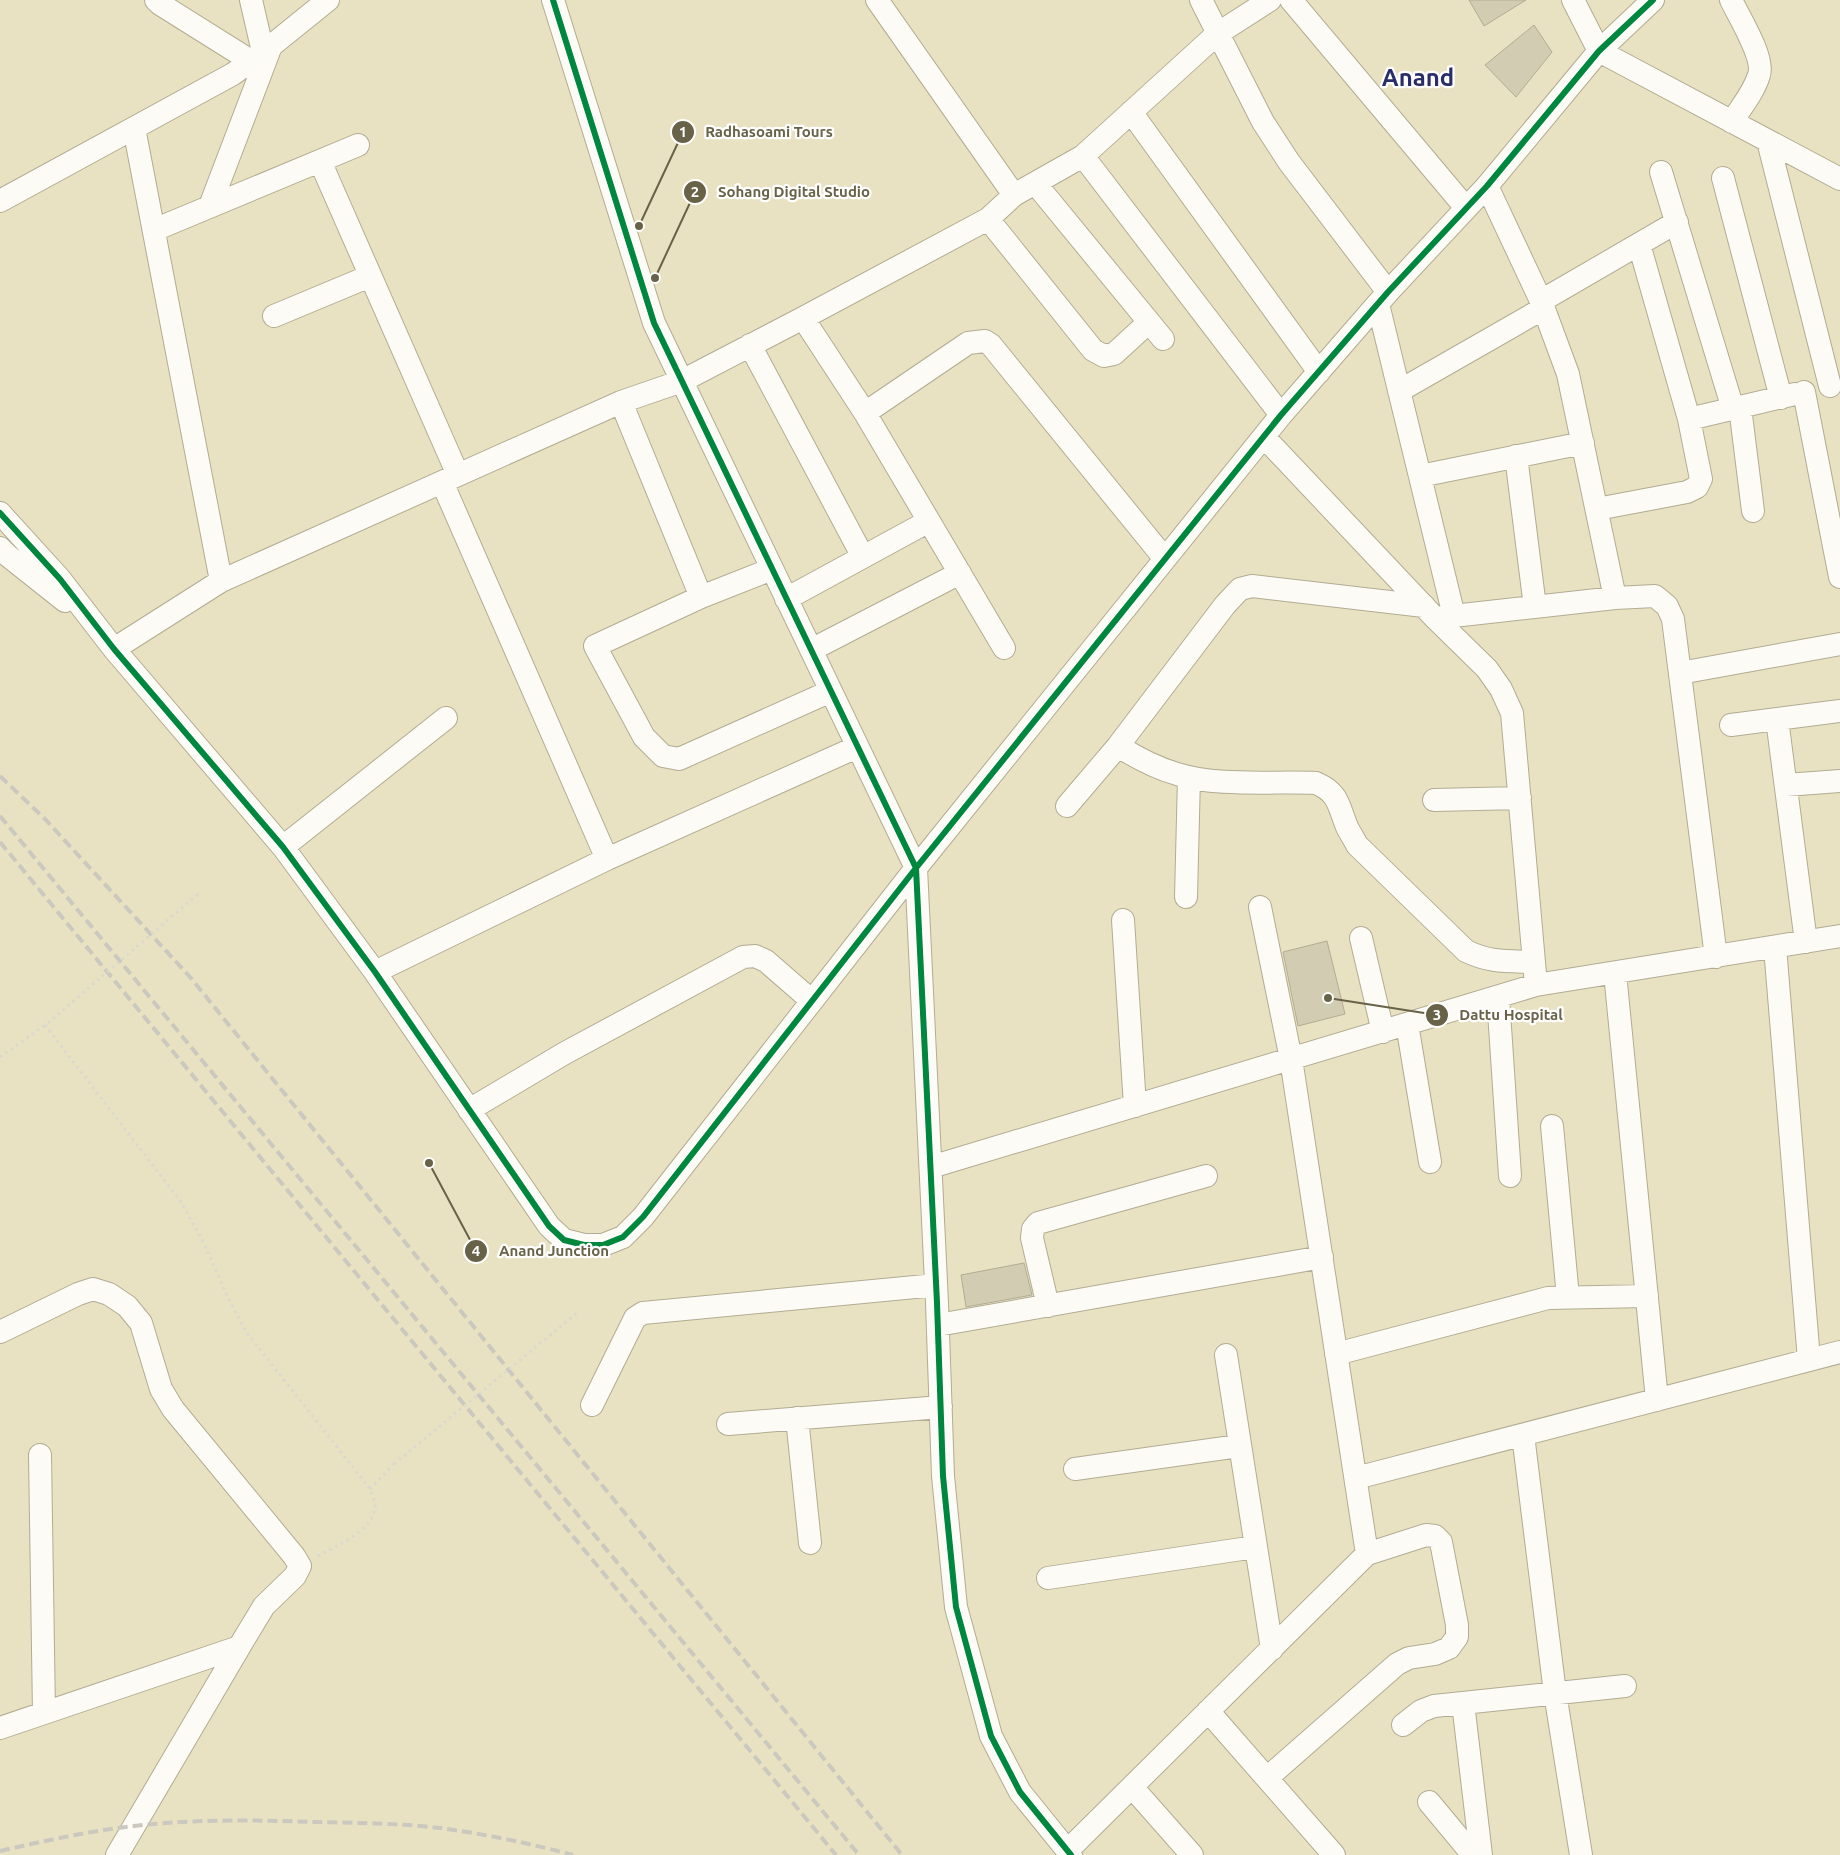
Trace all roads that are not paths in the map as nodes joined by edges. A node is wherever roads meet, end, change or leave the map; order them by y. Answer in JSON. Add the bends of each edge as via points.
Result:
{"nodes":[{"id":1,"x":156,"y":0,"type":"edge"},
{"id":2,"x":251,"y":0,"type":"edge"},
{"id":3,"x":328,"y":0,"type":"edge"},
{"id":4,"x":877,"y":0,"type":"edge"},
{"id":5,"x":1201,"y":0,"type":"edge"},
{"id":6,"x":1270,"y":0,"type":"edge"},
{"id":7,"x":1291,"y":0,"type":"edge"},
{"id":8,"x":1573,"y":0,"type":"edge"},
{"id":9,"x":1653,"y":0,"type":"edge"},
{"id":10,"x":1731,"y":0,"type":"edge"},
{"id":11,"x":556,"y":1,"type":"edge"},
{"id":12,"x":1217,"y":34,"type":"junction"},
{"id":13,"x":1599,"y":51,"type":"junction"},
{"id":14,"x":262,"y":53,"type":"junction"},
{"id":15,"x":1131,"y":112,"type":"junction"},
{"id":16,"x":1732,"y":122,"type":"junction"},
{"id":17,"x":134,"y":128,"type":"junction"},
{"id":18,"x":1768,"y":141,"type":"junction"},
{"id":19,"x":358,"y":145,"type":"dead end"},
{"id":20,"x":1083,"y":156,"type":"junction"},
{"id":21,"x":320,"y":160,"type":"junction"},
{"id":22,"x":1662,"y":172,"type":"dead end"},
{"id":23,"x":1723,"y":178,"type":"dead end"},
{"id":24,"x":1840,"y":180,"type":"edge"},
{"id":25,"x":1035,"y":183,"type":"junction"},
{"id":26,"x":1487,"y":186,"type":"junction"},
{"id":27,"x":1014,"y":195,"type":"junction"},
{"id":28,"x":0,"y":201,"type":"edge"},
{"id":29,"x":210,"y":206,"type":"junction"},
{"id":30,"x":1466,"y":208,"type":"junction"},
{"id":31,"x":988,"y":219,"type":"junction"},
{"id":32,"x":1677,"y":222,"type":"junction"},
{"id":33,"x":154,"y":230,"type":"junction"},
{"id":34,"x":1639,"y":244,"type":"junction"},
{"id":35,"x":370,"y":276,"type":"junction"},
{"id":36,"x":1383,"y":298,"type":"junction"},
{"id":37,"x":1543,"y":305,"type":"junction"},
{"id":38,"x":274,"y":316,"type":"dead end"},
{"id":39,"x":803,"y":318,"type":"junction"},
{"id":40,"x":750,"y":346,"type":"junction"},
{"id":41,"x":1319,"y":372,"type":"junction"},
{"id":42,"x":682,"y":381,"type":"junction"},
{"id":43,"x":1835,"y":385,"type":"edge"},
{"id":44,"x":1399,"y":391,"type":"junction"},
{"id":45,"x":1804,"y":392,"type":"junction"},
{"id":46,"x":1780,"y":398,"type":"junction"},
{"id":47,"x":620,"y":402,"type":"junction"},
{"id":48,"x":1737,"y":408,"type":"junction"},
{"id":49,"x":865,"y":413,"type":"junction"},
{"id":50,"x":1281,"y":415,"type":"junction"},
{"id":51,"x":1689,"y":419,"type":"junction"},
{"id":52,"x":1264,"y":437,"type":"junction"},
{"id":53,"x":1583,"y":443,"type":"junction"},
{"id":54,"x":1516,"y":456,"type":"junction"},
{"id":55,"x":1420,"y":476,"type":"junction"},
{"id":56,"x":450,"y":479,"type":"junction"},
{"id":57,"x":1833,"y":502,"type":"edge"},
{"id":58,"x":1597,"y":509,"type":"junction"},
{"id":59,"x":1753,"y":511,"type":"dead end"},
{"id":60,"x":0,"y":513,"type":"edge"},
{"id":61,"x":929,"y":521,"type":"junction"},
{"id":62,"x":0,"y":548,"type":"edge"},
{"id":63,"x":863,"y":557,"type":"junction"},
{"id":64,"x":1165,"y":559,"type":"junction"},
{"id":65,"x":772,"y":569,"type":"junction"},
{"id":66,"x":960,"y":573,"type":"junction"},
{"id":67,"x":1840,"y":578,"type":"edge"},
{"id":68,"x":221,"y":581,"type":"junction"},
{"id":69,"x":701,"y":597,"type":"junction"},
{"id":70,"x":1615,"y":598,"type":"junction"},
{"id":71,"x":786,"y":599,"type":"junction"},
{"id":72,"x":1535,"y":607,"type":"junction"},
{"id":73,"x":1438,"y":613,"type":"junction"},
{"id":74,"x":96,"y":625,"type":"junction"},
{"id":75,"x":1840,"y":644,"type":"edge"},
{"id":76,"x":114,"y":648,"type":"junction"},
{"id":77,"x":1004,"y":648,"type":"dead end"},
{"id":78,"x":811,"y":650,"type":"junction"},
{"id":79,"x":1680,"y":674,"type":"junction"},
{"id":80,"x":831,"y":692,"type":"junction"},
{"id":81,"x":1840,"y":711,"type":"edge"},
{"id":82,"x":446,"y":718,"type":"dead end"},
{"id":83,"x":1777,"y":719,"type":"junction"},
{"id":84,"x":1732,"y":725,"type":"dead end"},
{"id":85,"x":1118,"y":746,"type":"junction"},
{"id":86,"x":858,"y":748,"type":"junction"},
{"id":87,"x":1189,"y":777,"type":"junction"},
{"id":88,"x":1840,"y":780,"type":"edge"},
{"id":89,"x":1786,"y":785,"type":"junction"},
{"id":90,"x":1520,"y":798,"type":"junction"},
{"id":91,"x":1434,"y":800,"type":"dead end"},
{"id":92,"x":1067,"y":806,"type":"dead end"},
{"id":93,"x":283,"y":847,"type":"junction"},
{"id":94,"x":608,"y":859,"type":"junction"},
{"id":95,"x":916,"y":868,"type":"junction"},
{"id":96,"x":1186,"y":897,"type":"dead end"},
{"id":97,"x":1260,"y":907,"type":"dead end"},
{"id":98,"x":1124,"y":920,"type":"dead end"},
{"id":99,"x":1840,"y":936,"type":"edge"},
{"id":100,"x":1361,"y":938,"type":"dead end"},
{"id":101,"x":1806,"y":942,"type":"junction"},
{"id":102,"x":1775,"y":947,"type":"junction"},
{"id":103,"x":1716,"y":956,"type":"junction"},
{"id":104,"x":1534,"y":962,"type":"junction"},
{"id":105,"x":375,"y":972,"type":"junction"},
{"id":106,"x":1615,"y":973,"type":"junction"},
{"id":107,"x":1536,"y":986,"type":"junction"},
{"id":108,"x":1498,"y":997,"type":"junction"},
{"id":109,"x":812,"y":1002,"type":"junction"},
{"id":110,"x":1407,"y":1024,"type":"junction"},
{"id":111,"x":1383,"y":1032,"type":"junction"},
{"id":112,"x":1291,"y":1059,"type":"junction"},
{"id":113,"x":1135,"y":1106,"type":"junction"},
{"id":114,"x":469,"y":1110,"type":"junction"},
{"id":115,"x":1552,"y":1126,"type":"dead end"},
{"id":116,"x":1430,"y":1162,"type":"dead end"},
{"id":117,"x":931,"y":1167,"type":"junction"},
{"id":118,"x":1206,"y":1176,"type":"dead end"},
{"id":119,"x":1510,"y":1176,"type":"dead end"},
{"id":120,"x":1322,"y":1257,"type":"junction"},
{"id":121,"x":936,"y":1284,"type":"junction"},
{"id":122,"x":1647,"y":1296,"type":"junction"},
{"id":123,"x":1568,"y":1297,"type":"junction"},
{"id":124,"x":1048,"y":1306,"type":"junction"},
{"id":125,"x":938,"y":1325,"type":"junction"},
{"id":126,"x":0,"y":1332,"type":"edge"},
{"id":127,"x":1840,"y":1352,"type":"edge"},
{"id":128,"x":1336,"y":1354,"type":"junction"},
{"id":129,"x":1226,"y":1355,"type":"dead end"},
{"id":130,"x":1809,"y":1360,"type":"junction"},
{"id":131,"x":1657,"y":1400,"type":"junction"},
{"id":132,"x":592,"y":1405,"type":"dead end"},
{"id":133,"x":941,"y":1407,"type":"junction"},
{"id":134,"x":797,"y":1418,"type":"junction"},
{"id":135,"x":728,"y":1424,"type":"dead end"},
{"id":136,"x":1523,"y":1435,"type":"junction"},
{"id":137,"x":1239,"y":1446,"type":"junction"},
{"id":138,"x":40,"y":1455,"type":"dead end"},
{"id":139,"x":1075,"y":1469,"type":"dead end"},
{"id":140,"x":1356,"y":1478,"type":"junction"},
{"id":141,"x":810,"y":1544,"type":"dead end"},
{"id":142,"x":1255,"y":1547,"type":"junction"},
{"id":143,"x":1367,"y":1554,"type":"junction"},
{"id":144,"x":1048,"y":1578,"type":"dead end"},
{"id":145,"x":239,"y":1647,"type":"junction"},
{"id":146,"x":1272,"y":1649,"type":"junction"},
{"id":147,"x":1625,"y":1686,"type":"dead end"},
{"id":148,"x":1555,"y":1693,"type":"junction"},
{"id":149,"x":1463,"y":1703,"type":"junction"},
{"id":150,"x":1208,"y":1711,"type":"junction"},
{"id":151,"x":44,"y":1713,"type":"junction"},
{"id":152,"x":1403,"y":1725,"type":"dead end"},
{"id":153,"x":0,"y":1728,"type":"edge"},
{"id":154,"x":1267,"y":1778,"type":"junction"},
{"id":155,"x":1132,"y":1787,"type":"junction"},
{"id":156,"x":1429,"y":1802,"type":"dead end"},
{"id":157,"x":1069,"y":1853,"type":"edge"},
{"id":158,"x":117,"y":1855,"type":"edge"},
{"id":159,"x":1192,"y":1855,"type":"edge"},
{"id":160,"x":1334,"y":1855,"type":"edge"},
{"id":161,"x":1473,"y":1855,"type":"edge"},
{"id":162,"x":1481,"y":1855,"type":"edge"},
{"id":163,"x":1581,"y":1855,"type":"edge"}],
"edges":[{"from":1,"to":14,"type":"street"},
{"from":2,"to":14,"type":"street"},
{"from":3,"to":14,"type":"street"},
{"from":4,"to":27,"type":"street"},
{"from":5,"to":12,"type":"street"},
{"from":6,"to":12,"type":"street"},
{"from":7,"to":30,"type":"street"},
{"from":8,"to":13,"type":"street"},
{"from":9,"to":13,"type":"street"},
{"from":10,"to":16,"type":"street","via":[[1760,61],[1755,85]]},
{"from":11,"to":42,"type":"street","via":[[654,323]]},
{"from":12,"to":15,"type":"street"},
{"from":12,"to":36,"type":"street","via":[[1289,162]]},
{"from":13,"to":16,"type":"street"},
{"from":13,"to":26,"type":"street"},
{"from":14,"to":17,"type":"street","via":[[233,74]]},
{"from":14,"to":29,"type":"street"},
{"from":15,"to":20,"type":"street"},
{"from":15,"to":41,"type":"street"},
{"from":16,"to":18,"type":"street"},
{"from":17,"to":28,"type":"street"},
{"from":17,"to":33,"type":"street"},
{"from":18,"to":24,"type":"street"},
{"from":18,"to":43,"type":"street"},
{"from":19,"to":21,"type":"street"},
{"from":20,"to":25,"type":"street"},
{"from":20,"to":50,"type":"street"},
{"from":21,"to":29,"type":"street"},
{"from":21,"to":35,"type":"street"},
{"from":22,"to":32,"type":"street"},
{"from":23,"to":46,"type":"street"},
{"from":25,"to":27,"type":"street"},
{"from":25,"to":31,"type":"street","via":[[1156,331],[1114,354],[1104,356],[1093,350]]},
{"from":26,"to":30,"type":"street"},
{"from":26,"to":37,"type":"street"},
{"from":27,"to":31,"type":"street"},
{"from":29,"to":33,"type":"street"},
{"from":30,"to":36,"type":"street"},
{"from":31,"to":39,"type":"street"},
{"from":32,"to":34,"type":"street"},
{"from":32,"to":48,"type":"street"},
{"from":33,"to":68,"type":"street"},
{"from":34,"to":37,"type":"street"},
{"from":34,"to":51,"type":"street"},
{"from":35,"to":38,"type":"street"},
{"from":35,"to":56,"type":"street"},
{"from":36,"to":41,"type":"street"},
{"from":36,"to":44,"type":"street"},
{"from":37,"to":44,"type":"street"},
{"from":37,"to":53,"type":"street","via":[[1568,374]]},
{"from":39,"to":40,"type":"street"},
{"from":39,"to":49,"type":"street"},
{"from":40,"to":42,"type":"street"},
{"from":40,"to":63,"type":"street"},
{"from":41,"to":50,"type":"street"},
{"from":42,"to":47,"type":"street"},
{"from":42,"to":65,"type":"street"},
{"from":43,"to":45,"type":"street"},
{"from":44,"to":55,"type":"street"},
{"from":45,"to":46,"type":"street"},
{"from":45,"to":57,"type":"street"},
{"from":46,"to":48,"type":"street"},
{"from":47,"to":56,"type":"street"},
{"from":47,"to":69,"type":"street"},
{"from":48,"to":51,"type":"street"},
{"from":48,"to":59,"type":"street"},
{"from":49,"to":61,"type":"street"},
{"from":49,"to":64,"type":"street","via":[[968,343],[985,341]]},
{"from":50,"to":52,"type":"street"},
{"from":51,"to":58,"type":"street","via":[[1701,479],[1697,487],[1687,492]]},
{"from":52,"to":64,"type":"street"},
{"from":52,"to":73,"type":"street"},
{"from":53,"to":54,"type":"street"},
{"from":53,"to":58,"type":"street"},
{"from":54,"to":55,"type":"street"},
{"from":54,"to":72,"type":"street"},
{"from":55,"to":73,"type":"street"},
{"from":56,"to":68,"type":"street"},
{"from":56,"to":94,"type":"street"},
{"from":57,"to":67,"type":"street"},
{"from":58,"to":70,"type":"street"},
{"from":60,"to":74,"type":"street","via":[[60,579]]},
{"from":61,"to":63,"type":"street"},
{"from":61,"to":66,"type":"street"},
{"from":62,"to":74,"type":"street"},
{"from":63,"to":71,"type":"street"},
{"from":64,"to":95,"type":"street"},
{"from":65,"to":69,"type":"street"},
{"from":65,"to":71,"type":"street"},
{"from":66,"to":77,"type":"street"},
{"from":66,"to":78,"type":"street"},
{"from":68,"to":76,"type":"street"},
{"from":69,"to":80,"type":"street","via":[[595,646],[644,737],[663,756],[678,759]]},
{"from":70,"to":72,"type":"street"},
{"from":70,"to":79,"type":"street","via":[[1655,596],[1667,606],[1673,619]]},
{"from":71,"to":78,"type":"street"},
{"from":72,"to":73,"type":"street"},
{"from":73,"to":85,"type":"street","via":[[1252,586],[1240,589]]},
{"from":73,"to":90,"type":"street","via":[[1502,689],[1512,713]]},
{"from":74,"to":76,"type":"street"},
{"from":75,"to":79,"type":"street"},
{"from":76,"to":93,"type":"street"},
{"from":78,"to":80,"type":"street"},
{"from":79,"to":103,"type":"street"},
{"from":80,"to":86,"type":"street"},
{"from":81,"to":83,"type":"street"},
{"from":82,"to":93,"type":"street"},
{"from":83,"to":84,"type":"street"},
{"from":83,"to":89,"type":"street"},
{"from":85,"to":87,"type":"street","via":[[1142,761]]},
{"from":85,"to":92,"type":"street"},
{"from":86,"to":94,"type":"street"},
{"from":86,"to":95,"type":"street"},
{"from":87,"to":96,"type":"street"},
{"from":87,"to":104,"type":"street","via":[[1216,781],[1316,783],[1328,789],[1339,802],[1357,845],[1466,951],[1492,961]]},
{"from":88,"to":89,"type":"street"},
{"from":89,"to":101,"type":"street"},
{"from":90,"to":91,"type":"street"},
{"from":90,"to":104,"type":"street"},
{"from":93,"to":105,"type":"street"},
{"from":94,"to":105,"type":"street"},
{"from":95,"to":109,"type":"street"},
{"from":95,"to":117,"type":"street"},
{"from":97,"to":112,"type":"street"},
{"from":98,"to":113,"type":"street"},
{"from":99,"to":101,"type":"street"},
{"from":100,"to":111,"type":"street"},
{"from":101,"to":102,"type":"street"},
{"from":102,"to":103,"type":"street"},
{"from":102,"to":130,"type":"street"},
{"from":103,"to":106,"type":"street"},
{"from":104,"to":107,"type":"street"},
{"from":105,"to":114,"type":"street"},
{"from":106,"to":107,"type":"street"},
{"from":106,"to":122,"type":"street"},
{"from":107,"to":108,"type":"street"},
{"from":108,"to":110,"type":"street"},
{"from":108,"to":119,"type":"street"},
{"from":109,"to":114,"type":"street","via":[[766,961],[755,956],[743,956],[564,1053]]},
{"from":109,"to":114,"type":"street","via":[[643,1217],[623,1237],[603,1246],[564,1240],[549,1226]]},
{"from":110,"to":111,"type":"street"},
{"from":110,"to":116,"type":"street"},
{"from":111,"to":112,"type":"street"},
{"from":112,"to":113,"type":"street"},
{"from":112,"to":120,"type":"street"},
{"from":113,"to":117,"type":"street"},
{"from":115,"to":123,"type":"street"},
{"from":117,"to":121,"type":"street"},
{"from":118,"to":124,"type":"street","via":[[1038,1223],[1032,1238]]},
{"from":120,"to":124,"type":"street"},
{"from":120,"to":128,"type":"street"},
{"from":121,"to":125,"type":"street"},
{"from":121,"to":132,"type":"street","via":[[643,1313],[635,1318]]},
{"from":122,"to":123,"type":"street"},
{"from":122,"to":131,"type":"street"},
{"from":123,"to":128,"type":"street","via":[[1548,1298]]},
{"from":124,"to":125,"type":"street"},
{"from":125,"to":133,"type":"street"},
{"from":126,"to":145,"type":"street","via":[[93,1289],[109,1294],[127,1306],[141,1323],[161,1389],[173,1409],[300,1566],[296,1576],[264,1606]]},
{"from":127,"to":130,"type":"street"},
{"from":128,"to":140,"type":"street"},
{"from":129,"to":137,"type":"street"},
{"from":130,"to":131,"type":"street"},
{"from":131,"to":136,"type":"street"},
{"from":133,"to":134,"type":"street"},
{"from":133,"to":157,"type":"street","via":[[956,1607],[991,1736],[1020,1792]]},
{"from":134,"to":135,"type":"street"},
{"from":134,"to":141,"type":"street"},
{"from":136,"to":140,"type":"street"},
{"from":136,"to":148,"type":"street"},
{"from":137,"to":139,"type":"street"},
{"from":137,"to":142,"type":"street"},
{"from":138,"to":151,"type":"street"},
{"from":140,"to":143,"type":"street"},
{"from":142,"to":144,"type":"street"},
{"from":142,"to":146,"type":"street"},
{"from":143,"to":146,"type":"street"},
{"from":143,"to":154,"type":"street","via":[[1426,1535],[1441,1542],[1457,1637],[1449,1648],[1397,1664]]},
{"from":145,"to":151,"type":"street"},
{"from":145,"to":158,"type":"street"},
{"from":146,"to":150,"type":"street"},
{"from":147,"to":148,"type":"street"},
{"from":148,"to":149,"type":"street"},
{"from":148,"to":163,"type":"street"},
{"from":149,"to":152,"type":"street","via":[[1434,1706]]},
{"from":149,"to":162,"type":"street"},
{"from":150,"to":154,"type":"street"},
{"from":150,"to":155,"type":"street"},
{"from":151,"to":153,"type":"street"},
{"from":154,"to":160,"type":"street"},
{"from":155,"to":157,"type":"street"},
{"from":155,"to":159,"type":"street"},
{"from":156,"to":161,"type":"street"}]}
